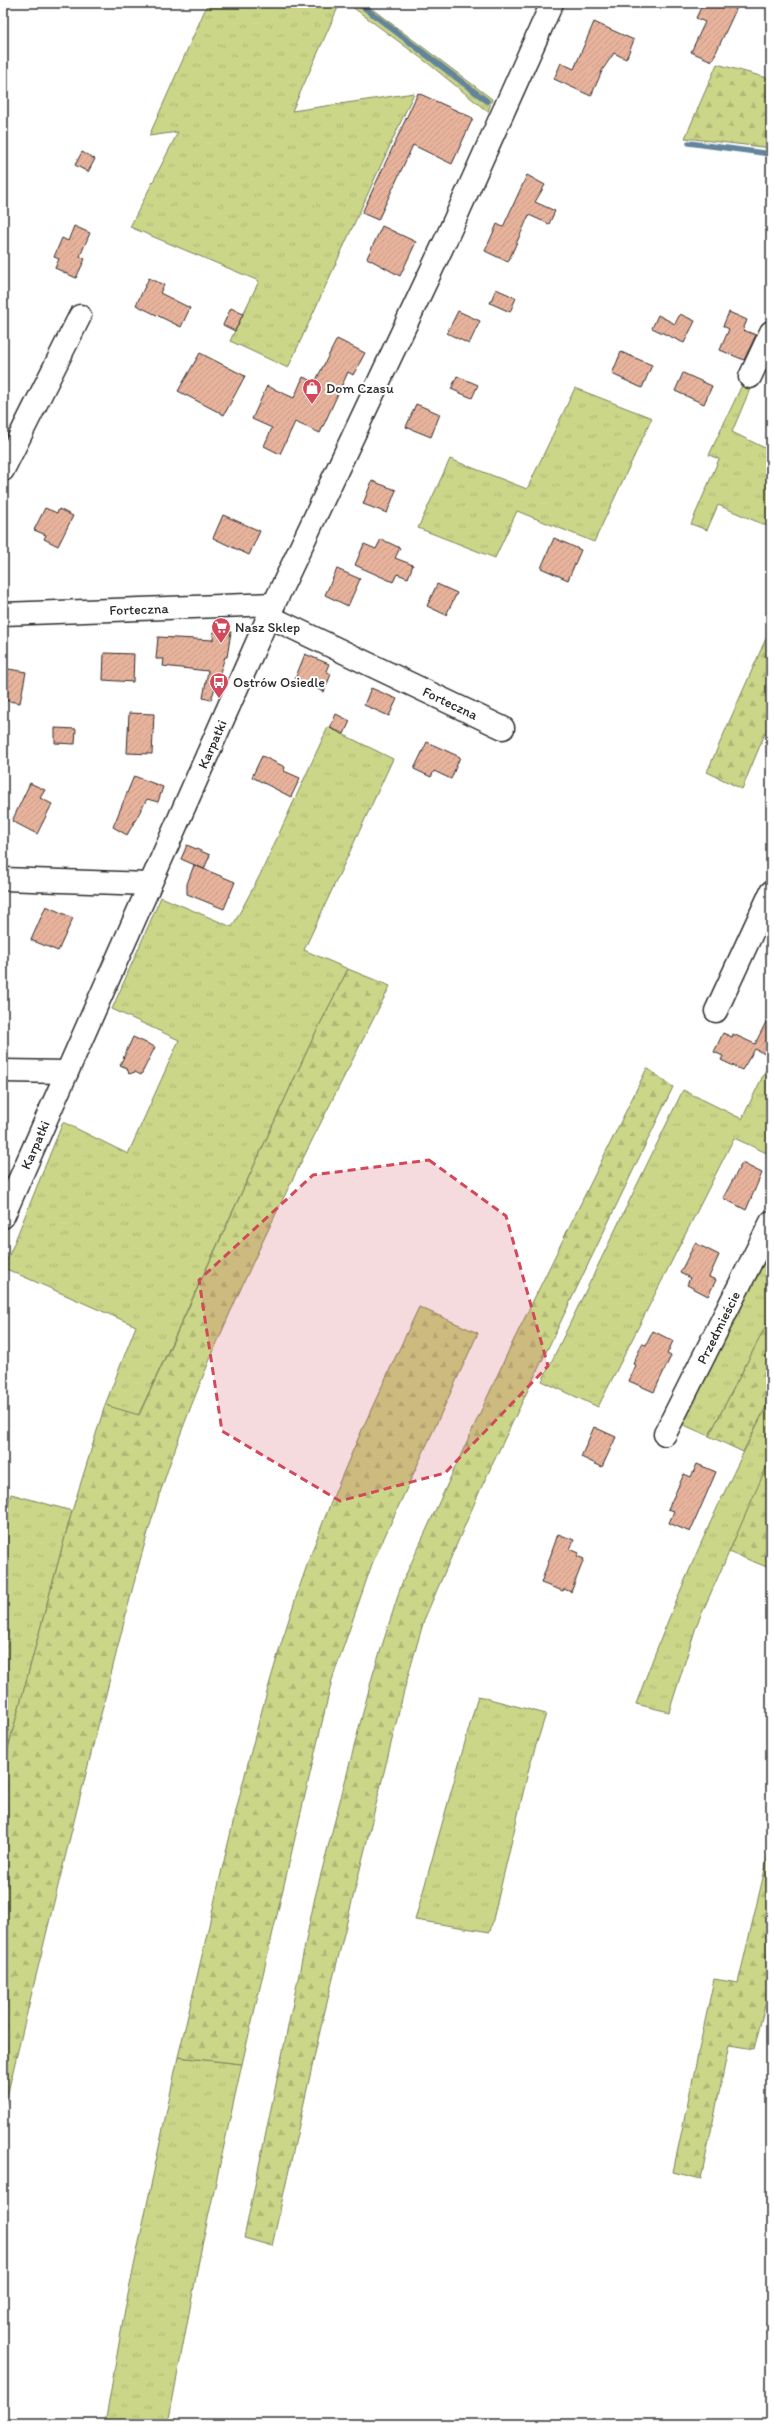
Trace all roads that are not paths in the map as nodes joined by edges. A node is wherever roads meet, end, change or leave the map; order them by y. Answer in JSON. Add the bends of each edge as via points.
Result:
{"nodes":[{"id":1,"x":552,"y":3,"type":"edge"},
{"id":2,"x":80,"y":316,"type":"dead end"},
{"id":3,"x":771,"y":332,"type":"edge"},
{"id":4,"x":750,"y":377,"type":"dead end"},
{"id":5,"x":3,"y":470,"type":"edge"},
{"id":6,"x":271,"y":610,"type":"junction"},
{"id":7,"x":3,"y":614,"type":"edge"},
{"id":8,"x":503,"y":728,"type":"dead end"},
{"id":9,"x":3,"y":879,"type":"edge"},
{"id":10,"x":150,"y":884,"type":"junction"},
{"id":11,"x":771,"y":892,"type":"edge"},
{"id":12,"x":716,"y":1011,"type":"dead end"},
{"id":13,"x":3,"y":1071,"type":"edge"},
{"id":14,"x":67,"y":1072,"type":"junction"},
{"id":15,"x":3,"y":1217,"type":"edge"},
{"id":16,"x":771,"y":1222,"type":"edge"},
{"id":17,"x":665,"y":1434,"type":"dead end"}],
"edges":[{"from":1,"to":6,"type":"street","name":"Karpatki","via":[[447,237]]},
{"from":2,"to":5,"type":"street"},
{"from":3,"to":4,"type":"street"},
{"from":6,"to":7,"type":"street","name":"Forteczna"},
{"from":6,"to":8,"type":"street","name":"Forteczna"},
{"from":6,"to":10,"type":"street","name":"Karpatki"},
{"from":9,"to":10,"type":"street"},
{"from":10,"to":14,"type":"street","name":"Karpatki"},
{"from":11,"to":12,"type":"street"},
{"from":13,"to":14,"type":"street"},
{"from":14,"to":15,"type":"street","name":"Karpatki"},
{"from":16,"to":17,"type":"street","name":"Przedmieście"}]}
